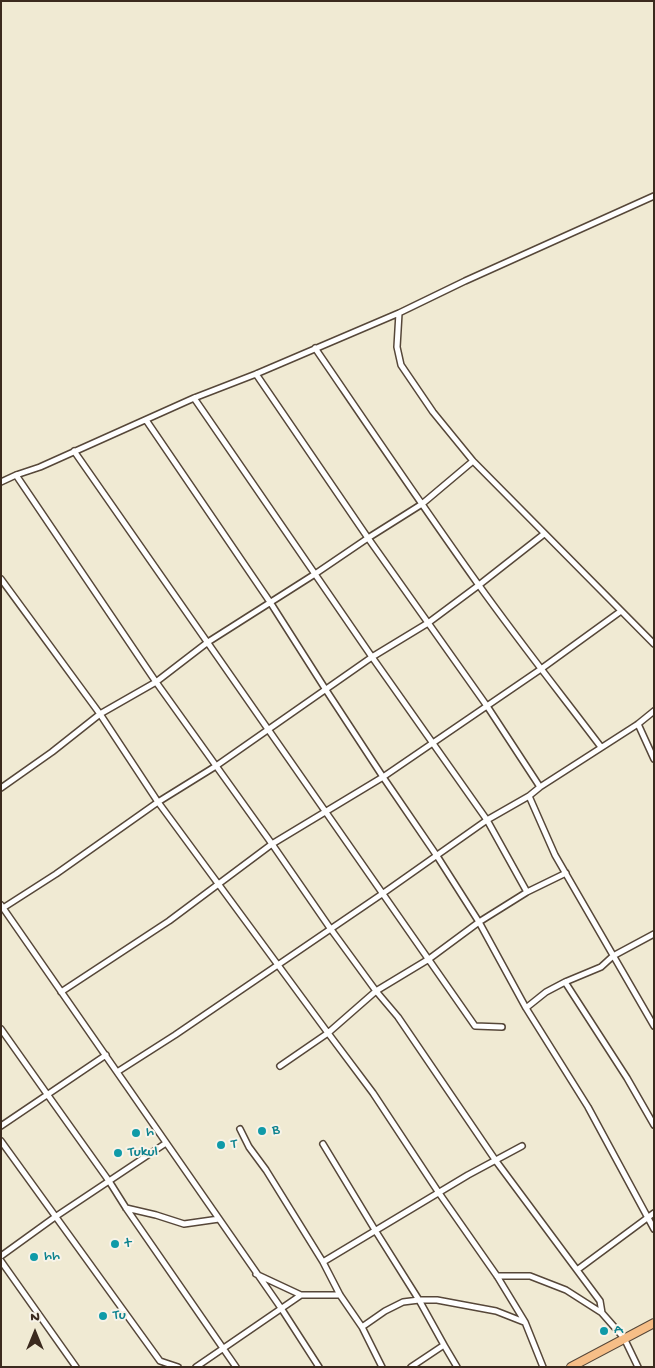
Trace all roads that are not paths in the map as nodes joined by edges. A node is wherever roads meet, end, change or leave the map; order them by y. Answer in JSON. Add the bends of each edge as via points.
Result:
{"nodes":[{"id":1,"x":654,"y":196,"type":"edge"},
{"id":2,"x":399,"y":314,"type":"junction"},
{"id":3,"x":315,"y":348,"type":"junction"},
{"id":4,"x":256,"y":374,"type":"junction"},
{"id":5,"x":194,"y":398,"type":"junction"},
{"id":6,"x":146,"y":420,"type":"junction"},
{"id":7,"x":74,"y":451,"type":"junction"},
{"id":8,"x":472,"y":462,"type":"junction"},
{"id":9,"x":16,"y":475,"type":"junction"},
{"id":10,"x":1,"y":482,"type":"edge"},
{"id":11,"x":422,"y":504,"type":"junction"},
{"id":12,"x":544,"y":534,"type":"junction"},
{"id":13,"x":368,"y":538,"type":"junction"},
{"id":14,"x":316,"y":574,"type":"junction"},
{"id":15,"x":1,"y":579,"type":"edge"},
{"id":16,"x":479,"y":585,"type":"junction"},
{"id":17,"x":270,"y":602,"type":"junction"},
{"id":18,"x":621,"y":611,"type":"junction"},
{"id":19,"x":428,"y":623,"type":"junction"},
{"id":20,"x":208,"y":642,"type":"junction"},
{"id":21,"x":654,"y":644,"type":"edge"},
{"id":22,"x":372,"y":658,"type":"junction"},
{"id":23,"x":541,"y":669,"type":"junction"},
{"id":24,"x":156,"y":682,"type":"junction"},
{"id":25,"x":326,"y":690,"type":"junction"},
{"id":26,"x":487,"y":706,"type":"junction"},
{"id":27,"x":654,"y":711,"type":"edge"},
{"id":28,"x":100,"y":714,"type":"junction"},
{"id":29,"x":638,"y":724,"type":"junction"},
{"id":30,"x":268,"y":728,"type":"junction"},
{"id":31,"x":433,"y":743,"type":"junction"},
{"id":32,"x":601,"y":747,"type":"junction"},
{"id":33,"x":654,"y":759,"type":"edge"},
{"id":34,"x":216,"y":766,"type":"junction"},
{"id":35,"x":383,"y":777,"type":"junction"},
{"id":36,"x":540,"y":787,"type":"junction"},
{"id":37,"x":1,"y":788,"type":"edge"},
{"id":38,"x":529,"y":796,"type":"junction"},
{"id":39,"x":158,"y":802,"type":"junction"},
{"id":40,"x":325,"y":811,"type":"junction"},
{"id":41,"x":487,"y":820,"type":"junction"},
{"id":42,"x":272,"y":844,"type":"junction"},
{"id":43,"x":437,"y":856,"type":"junction"},
{"id":44,"x":566,"y":873,"type":"junction"},
{"id":45,"x":219,"y":884,"type":"junction"},
{"id":46,"x":527,"y":892,"type":"junction"},
{"id":47,"x":382,"y":894,"type":"junction"},
{"id":48,"x":2,"y":907,"type":"edge"},
{"id":49,"x":479,"y":922,"type":"junction"},
{"id":50,"x":330,"y":928,"type":"junction"},
{"id":51,"x":654,"y":934,"type":"edge"},
{"id":52,"x":613,"y":956,"type":"junction"},
{"id":53,"x":429,"y":959,"type":"junction"},
{"id":54,"x":278,"y":964,"type":"junction"},
{"id":55,"x":564,"y":982,"type":"junction"},
{"id":56,"x":376,"y":991,"type":"junction"},
{"id":57,"x":61,"y":992,"type":"junction"},
{"id":58,"x":526,"y":1008,"type":"junction"},
{"id":59,"x":654,"y":1026,"type":"edge"},
{"id":60,"x":502,"y":1027,"type":"dead end"},
{"id":61,"x":1,"y":1029,"type":"edge"},
{"id":62,"x":328,"y":1034,"type":"junction"},
{"id":63,"x":106,"y":1055,"type":"junction"},
{"id":64,"x":280,"y":1066,"type":"dead end"},
{"id":65,"x":117,"y":1072,"type":"junction"},
{"id":66,"x":47,"y":1094,"type":"junction"},
{"id":67,"x":1,"y":1126,"type":"edge"},
{"id":68,"x":654,"y":1126,"type":"edge"},
{"id":69,"x":240,"y":1129,"type":"dead end"},
{"id":70,"x":1,"y":1142,"type":"edge"},
{"id":71,"x":166,"y":1143,"type":"junction"},
{"id":72,"x":323,"y":1144,"type":"dead end"},
{"id":73,"x":522,"y":1146,"type":"dead end"},
{"id":74,"x":496,"y":1161,"type":"junction"},
{"id":75,"x":109,"y":1181,"type":"junction"},
{"id":76,"x":438,"y":1193,"type":"junction"},
{"id":77,"x":126,"y":1208,"type":"junction"},
{"id":78,"x":654,"y":1214,"type":"edge"},
{"id":79,"x":55,"y":1218,"type":"junction"},
{"id":80,"x":647,"y":1218,"type":"junction"},
{"id":81,"x":218,"y":1219,"type":"junction"},
{"id":82,"x":654,"y":1229,"type":"edge"},
{"id":83,"x":374,"y":1230,"type":"junction"},
{"id":84,"x":1,"y":1256,"type":"edge"},
{"id":85,"x":1,"y":1261,"type":"edge"},
{"id":86,"x":323,"y":1262,"type":"junction"},
{"id":87,"x":577,"y":1270,"type":"junction"},
{"id":88,"x":256,"y":1274,"type":"junction"},
{"id":89,"x":497,"y":1276,"type":"junction"},
{"id":90,"x":301,"y":1295,"type":"junction"},
{"id":91,"x":340,"y":1295,"type":"junction"},
{"id":92,"x":419,"y":1300,"type":"junction"},
{"id":93,"x":281,"y":1308,"type":"junction"},
{"id":94,"x":602,"y":1313,"type":"junction"},
{"id":95,"x":525,"y":1322,"type":"junction"},
{"id":96,"x":654,"y":1323,"type":"edge"},
{"id":97,"x":362,"y":1327,"type":"junction"},
{"id":98,"x":624,"y":1338,"type":"junction"},
{"id":99,"x":444,"y":1345,"type":"junction"},
{"id":100,"x":223,"y":1348,"type":"junction"},
{"id":101,"x":76,"y":1367,"type":"edge"},
{"id":102,"x":178,"y":1367,"type":"edge"},
{"id":103,"x":196,"y":1367,"type":"edge"},
{"id":104,"x":236,"y":1367,"type":"edge"},
{"id":105,"x":319,"y":1367,"type":"edge"},
{"id":106,"x":382,"y":1367,"type":"edge"},
{"id":107,"x":411,"y":1367,"type":"edge"},
{"id":108,"x":457,"y":1367,"type":"edge"},
{"id":109,"x":543,"y":1367,"type":"edge"},
{"id":110,"x":571,"y":1367,"type":"edge"},
{"id":111,"x":638,"y":1367,"type":"edge"}],
"edges":[{"from":1,"to":2,"type":"street"},
{"from":2,"to":3,"type":"street"},
{"from":2,"to":8,"type":"street","via":[[397,347],[401,365]]},
{"from":3,"to":4,"type":"street"},
{"from":3,"to":11,"type":"street"},
{"from":4,"to":5,"type":"street"},
{"from":4,"to":13,"type":"street"},
{"from":5,"to":6,"type":"street"},
{"from":5,"to":14,"type":"street"},
{"from":6,"to":7,"type":"street"},
{"from":6,"to":17,"type":"street"},
{"from":7,"to":9,"type":"street"},
{"from":7,"to":20,"type":"street"},
{"from":8,"to":11,"type":"street"},
{"from":8,"to":12,"type":"street"},
{"from":9,"to":10,"type":"street"},
{"from":9,"to":24,"type":"street"},
{"from":11,"to":13,"type":"street"},
{"from":11,"to":16,"type":"street"},
{"from":12,"to":16,"type":"street"},
{"from":12,"to":18,"type":"street"},
{"from":13,"to":14,"type":"street"},
{"from":13,"to":19,"type":"street"},
{"from":14,"to":17,"type":"street"},
{"from":14,"to":22,"type":"street"},
{"from":15,"to":28,"type":"street"},
{"from":16,"to":19,"type":"street"},
{"from":16,"to":23,"type":"street"},
{"from":17,"to":20,"type":"street"},
{"from":17,"to":25,"type":"street"},
{"from":18,"to":21,"type":"street"},
{"from":18,"to":23,"type":"street"},
{"from":19,"to":22,"type":"street"},
{"from":19,"to":26,"type":"street"},
{"from":20,"to":24,"type":"street"},
{"from":20,"to":30,"type":"street"},
{"from":22,"to":25,"type":"street"},
{"from":22,"to":31,"type":"street"},
{"from":23,"to":26,"type":"street"},
{"from":23,"to":32,"type":"street"},
{"from":24,"to":28,"type":"street"},
{"from":24,"to":34,"type":"street"},
{"from":25,"to":30,"type":"street"},
{"from":25,"to":35,"type":"street"},
{"from":26,"to":31,"type":"street"},
{"from":26,"to":36,"type":"street"},
{"from":27,"to":29,"type":"street"},
{"from":28,"to":37,"type":"street"},
{"from":28,"to":39,"type":"street"},
{"from":29,"to":32,"type":"street"},
{"from":29,"to":33,"type":"street"},
{"from":30,"to":34,"type":"street"},
{"from":30,"to":40,"type":"street"},
{"from":31,"to":35,"type":"street"},
{"from":31,"to":41,"type":"street"},
{"from":32,"to":36,"type":"street"},
{"from":34,"to":39,"type":"street"},
{"from":34,"to":42,"type":"street"},
{"from":35,"to":40,"type":"street"},
{"from":35,"to":43,"type":"street"},
{"from":36,"to":38,"type":"street"},
{"from":38,"to":41,"type":"street"},
{"from":38,"to":44,"type":"street"},
{"from":39,"to":45,"type":"street"},
{"from":39,"to":48,"type":"street","via":[[56,874]]},
{"from":40,"to":42,"type":"street"},
{"from":40,"to":47,"type":"street"},
{"from":41,"to":43,"type":"street"},
{"from":41,"to":46,"type":"street"},
{"from":42,"to":45,"type":"street"},
{"from":42,"to":50,"type":"street"},
{"from":43,"to":47,"type":"street"},
{"from":43,"to":49,"type":"street"},
{"from":44,"to":46,"type":"street"},
{"from":44,"to":52,"type":"street"},
{"from":45,"to":54,"type":"street"},
{"from":45,"to":57,"type":"street"},
{"from":46,"to":49,"type":"street"},
{"from":47,"to":50,"type":"street"},
{"from":47,"to":53,"type":"street"},
{"from":48,"to":57,"type":"street"},
{"from":49,"to":53,"type":"street"},
{"from":49,"to":58,"type":"street"},
{"from":50,"to":54,"type":"street"},
{"from":50,"to":56,"type":"street"},
{"from":51,"to":52,"type":"street"},
{"from":52,"to":55,"type":"street","via":[[602,967]]},
{"from":52,"to":59,"type":"street"},
{"from":53,"to":56,"type":"street"},
{"from":53,"to":60,"type":"street","via":[[475,1026]]},
{"from":54,"to":62,"type":"street"},
{"from":54,"to":65,"type":"street"},
{"from":55,"to":58,"type":"street"},
{"from":55,"to":68,"type":"street","via":[[627,1078]]},
{"from":56,"to":62,"type":"street"},
{"from":56,"to":74,"type":"street","via":[[398,1017]]},
{"from":57,"to":63,"type":"street"},
{"from":58,"to":80,"type":"street","via":[[588,1107]]},
{"from":61,"to":66,"type":"street"},
{"from":62,"to":64,"type":"street"},
{"from":62,"to":76,"type":"street","via":[[373,1093]]},
{"from":63,"to":65,"type":"street"},
{"from":63,"to":66,"type":"street"},
{"from":65,"to":71,"type":"street"},
{"from":66,"to":67,"type":"street"},
{"from":66,"to":75,"type":"street"},
{"from":69,"to":86,"type":"street"},
{"from":70,"to":79,"type":"street"},
{"from":71,"to":75,"type":"street"},
{"from":71,"to":81,"type":"street"},
{"from":72,"to":83,"type":"street"},
{"from":73,"to":74,"type":"street"},
{"from":74,"to":76,"type":"street"},
{"from":74,"to":87,"type":"street"},
{"from":75,"to":77,"type":"street"},
{"from":75,"to":79,"type":"street"},
{"from":76,"to":83,"type":"street"},
{"from":76,"to":89,"type":"street"},
{"from":77,"to":81,"type":"street","via":[[184,1224]]},
{"from":77,"to":100,"type":"street"},
{"from":78,"to":80,"type":"street"},
{"from":79,"to":84,"type":"street"},
{"from":79,"to":102,"type":"street","via":[[160,1361]]},
{"from":80,"to":82,"type":"street"},
{"from":80,"to":87,"type":"street"},
{"from":81,"to":88,"type":"street"},
{"from":83,"to":86,"type":"street"},
{"from":83,"to":92,"type":"street"},
{"from":85,"to":101,"type":"street"},
{"from":86,"to":91,"type":"street"},
{"from":87,"to":94,"type":"street","via":[[600,1301]]},
{"from":88,"to":90,"type":"street"},
{"from":88,"to":93,"type":"street"},
{"from":89,"to":94,"type":"street","via":[[530,1276],[566,1290]]},
{"from":89,"to":95,"type":"street"},
{"from":90,"to":91,"type":"street"},
{"from":90,"to":93,"type":"street"},
{"from":91,"to":97,"type":"street"},
{"from":92,"to":95,"type":"street","via":[[437,1300],[496,1311]]},
{"from":92,"to":97,"type":"street","via":[[403,1302]]},
{"from":92,"to":99,"type":"street"},
{"from":93,"to":100,"type":"street"},
{"from":93,"to":105,"type":"street"},
{"from":94,"to":98,"type":"street"},
{"from":95,"to":109,"type":"street"},
{"from":96,"to":98,"type":"main road"},
{"from":97,"to":106,"type":"street"},
{"from":98,"to":110,"type":"main road"},
{"from":98,"to":111,"type":"street"},
{"from":99,"to":107,"type":"street"},
{"from":99,"to":108,"type":"street"},
{"from":100,"to":103,"type":"street"},
{"from":100,"to":104,"type":"street"}]}
